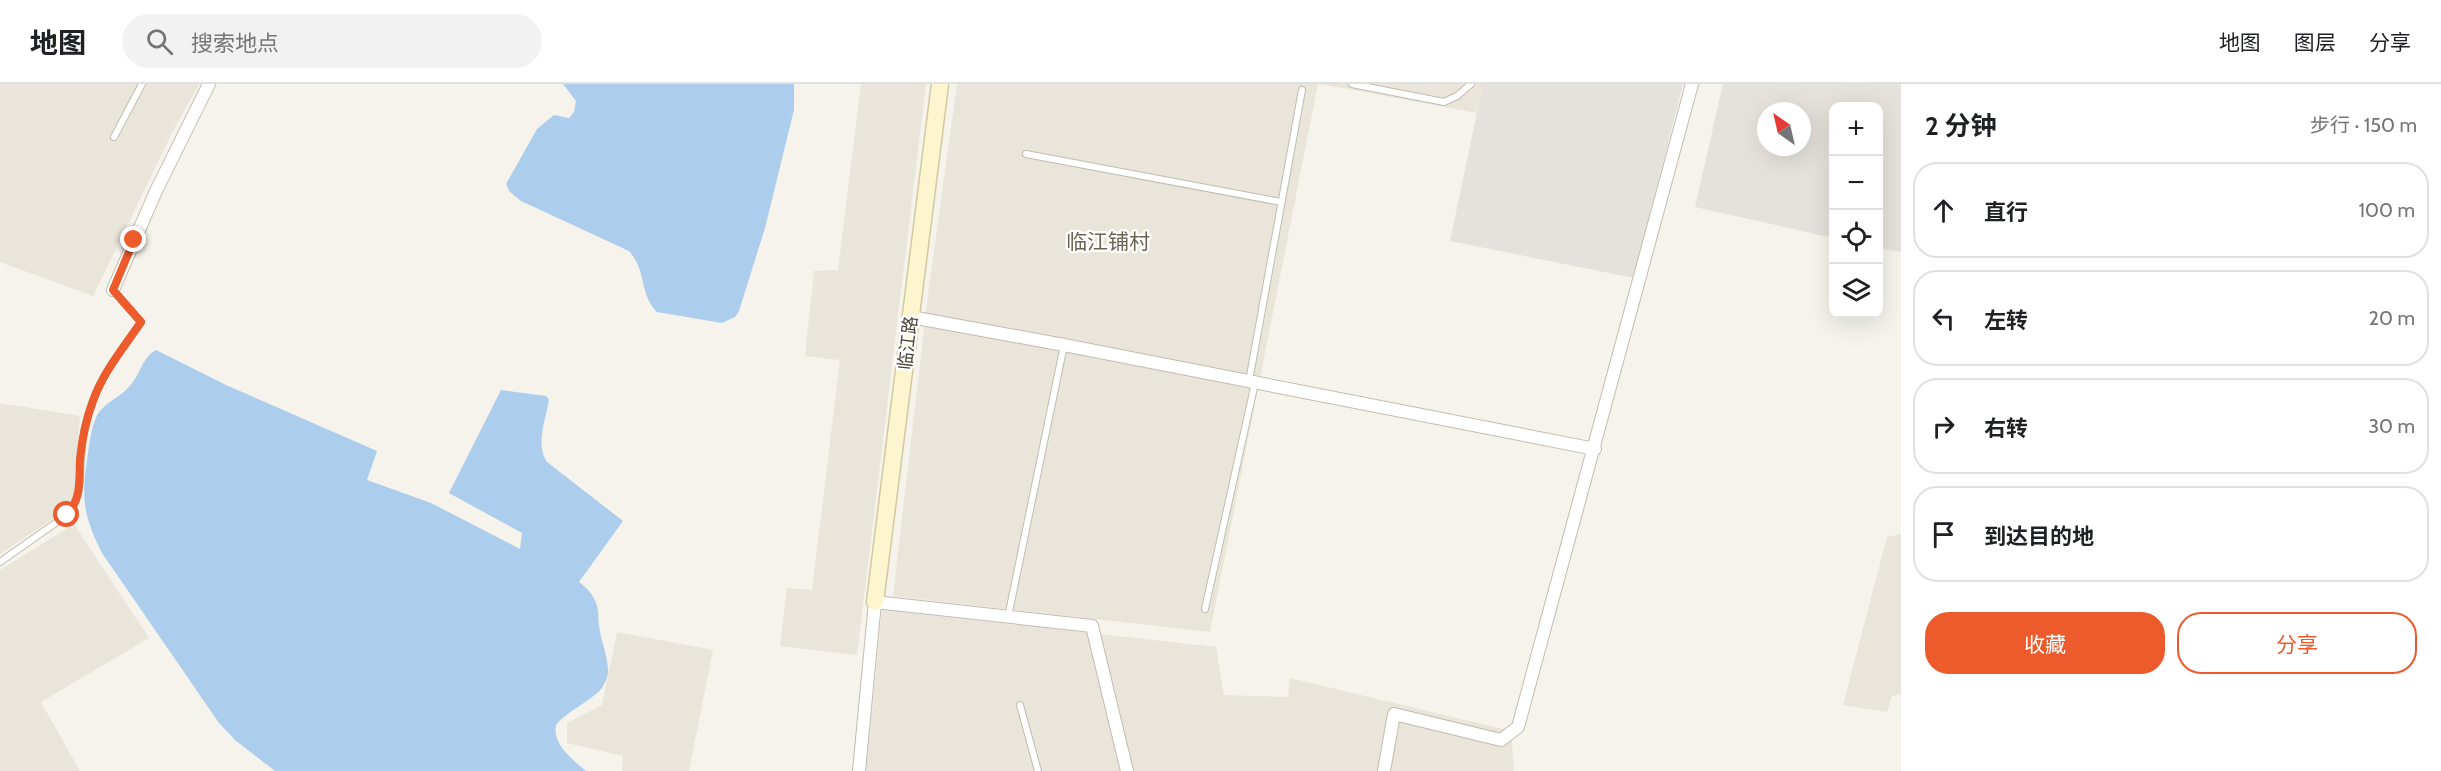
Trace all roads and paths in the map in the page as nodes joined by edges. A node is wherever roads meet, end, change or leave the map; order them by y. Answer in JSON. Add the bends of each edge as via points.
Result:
{"nodes":[{"id":1,"x":142,"y":84,"type":"edge"},
{"id":2,"x":209,"y":84,"type":"edge"},
{"id":3,"x":940,"y":84,"type":"edge"},
{"id":4,"x":1352,"y":84,"type":"edge"},
{"id":5,"x":1471,"y":84,"type":"edge"},
{"id":6,"x":1692,"y":84,"type":"edge"},
{"id":7,"x":1302,"y":90,"type":"dead end"},
{"id":8,"x":114,"y":137,"type":"dead end"},
{"id":9,"x":1026,"y":154,"type":"dead end"},
{"id":10,"x":1281,"y":202,"type":"junction"},
{"id":11,"x":113,"y":290,"type":"joint"},
{"id":12,"x":911,"y":317,"type":"junction"},
{"id":13,"x":1064,"y":345,"type":"junction"},
{"id":14,"x":1252,"y":382,"type":"junction"},
{"id":15,"x":1594,"y":449,"type":"junction"},
{"id":16,"x":0,"y":562,"type":"edge"},
{"id":17,"x":875,"y":602,"type":"junction"},
{"id":18,"x":1205,"y":609,"type":"dead end"},
{"id":19,"x":1008,"y":617,"type":"junction"},
{"id":20,"x":1020,"y":705,"type":"dead end"},
{"id":21,"x":859,"y":771,"type":"edge"},
{"id":22,"x":1038,"y":771,"type":"edge"},
{"id":23,"x":1127,"y":771,"type":"edge"},
{"id":24,"x":1384,"y":771,"type":"edge"}],
"edges":[{"from":1,"to":8,"type":"lane"},
{"from":2,"to":11,"type":"street"},
{"from":3,"to":12,"type":"street","name":"临江路"},
{"from":4,"to":5,"type":"lane","via":[[1444,102]]},
{"from":6,"to":15,"type":"street"},
{"from":7,"to":10,"type":"lane"},
{"from":9,"to":10,"type":"lane"},
{"from":10,"to":14,"type":"lane"},
{"from":11,"to":16,"type":"lane","via":[[141,322],[93,401],[83,439],[75,505],[67,515]]},
{"from":12,"to":13,"type":"street"},
{"from":12,"to":17,"type":"street","name":"临江路"},
{"from":13,"to":14,"type":"street"},
{"from":13,"to":19,"type":"lane"},
{"from":14,"to":15,"type":"street"},
{"from":14,"to":18,"type":"lane"},
{"from":15,"to":24,"type":"street","via":[[1518,727],[1501,740],[1394,714]]},
{"from":17,"to":19,"type":"street"},
{"from":17,"to":21,"type":"street"},
{"from":19,"to":23,"type":"street","via":[[1092,626]]},
{"from":20,"to":22,"type":"lane"}]}
